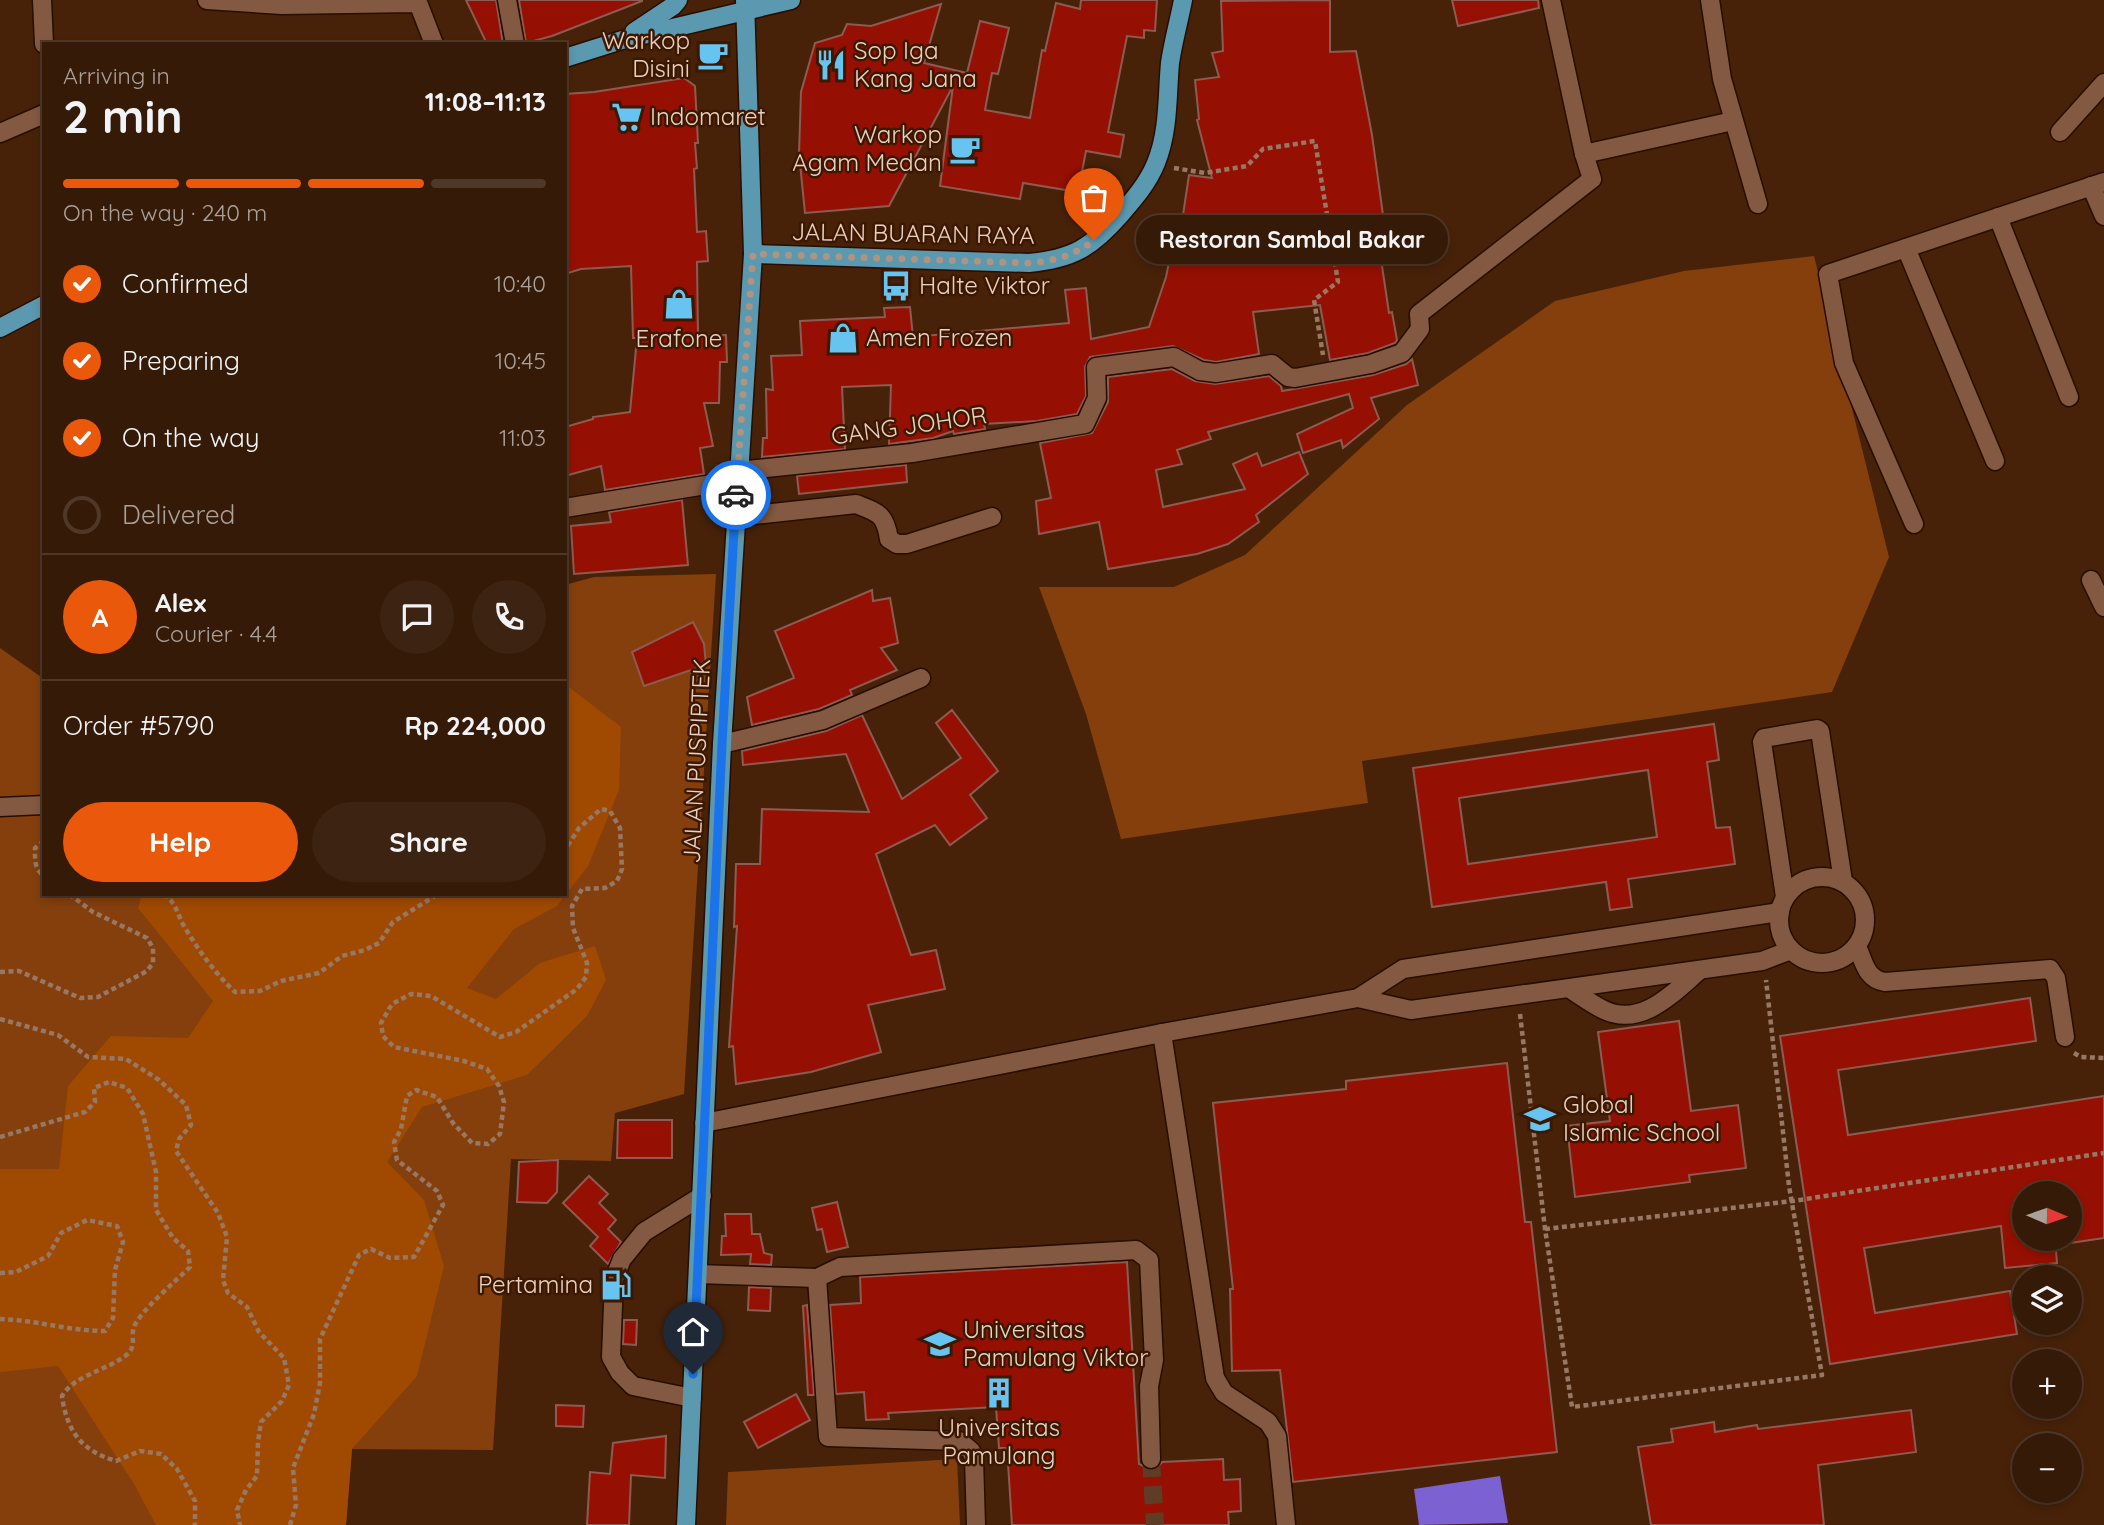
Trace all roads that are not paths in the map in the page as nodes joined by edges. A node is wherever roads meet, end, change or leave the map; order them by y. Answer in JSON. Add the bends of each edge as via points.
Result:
{"nodes":[{"id":1,"x":42,"y":0,"type":"edge"},
{"id":2,"x":207,"y":0,"type":"edge"},
{"id":3,"x":508,"y":0,"type":"edge"},
{"id":4,"x":678,"y":0,"type":"edge"},
{"id":5,"x":791,"y":0,"type":"edge"},
{"id":6,"x":1183,"y":0,"type":"edge"},
{"id":7,"x":1551,"y":0,"type":"edge"},
{"id":8,"x":1710,"y":0,"type":"edge"},
{"id":9,"x":745,"y":5,"type":"edge"},
{"id":10,"x":622,"y":40,"type":"junction"},
{"id":11,"x":44,"y":42,"type":"edge"},
{"id":12,"x":433,"y":42,"type":"edge"},
{"id":13,"x":515,"y":42,"type":"edge"},
{"id":14,"x":567,"y":57,"type":"edge"},
{"id":15,"x":2104,"y":83,"type":"edge"},
{"id":16,"x":42,"y":115,"type":"edge"},
{"id":17,"x":1733,"y":121,"type":"junction"},
{"id":18,"x":2060,"y":132,"type":"dead end"},
{"id":19,"x":0,"y":133,"type":"edge"},
{"id":20,"x":1584,"y":154,"type":"junction"},
{"id":21,"x":2098,"y":184,"type":"edge"},
{"id":22,"x":1758,"y":204,"type":"dead end"},
{"id":23,"x":2104,"y":216,"type":"edge"},
{"id":24,"x":1998,"y":217,"type":"junction"},
{"id":25,"x":1906,"y":248,"type":"junction"},
{"id":26,"x":753,"y":254,"type":"junction"},
{"id":27,"x":42,"y":306,"type":"edge"},
{"id":28,"x":0,"y":328,"type":"edge"},
{"id":29,"x":2069,"y":397,"type":"dead end"},
{"id":30,"x":1995,"y":461,"type":"dead end"},
{"id":31,"x":738,"y":471,"type":"junction"},
{"id":32,"x":567,"y":508,"type":"edge"},
{"id":33,"x":735,"y":517,"type":"junction"},
{"id":34,"x":992,"y":517,"type":"dead end"},
{"id":35,"x":1914,"y":524,"type":"dead end"},
{"id":36,"x":2091,"y":580,"type":"dead end"},
{"id":37,"x":2104,"y":607,"type":"edge"},
{"id":38,"x":921,"y":678,"type":"dead end"},
{"id":39,"x":722,"y":744,"type":"junction"},
{"id":40,"x":42,"y":805,"type":"edge"},
{"id":41,"x":0,"y":807,"type":"edge"},
{"id":42,"x":1843,"y":881,"type":"junction"},
{"id":43,"x":1783,"y":905,"type":"junction"},
{"id":44,"x":1857,"y":946,"type":"junction"},
{"id":45,"x":1791,"y":950,"type":"junction"},
{"id":46,"x":1700,"y":970,"type":"junction"},
{"id":47,"x":1570,"y":989,"type":"junction"},
{"id":48,"x":1358,"y":998,"type":"junction"},
{"id":49,"x":1162,"y":1033,"type":"junction"},
{"id":50,"x":2065,"y":1037,"type":"dead end"},
{"id":51,"x":704,"y":1123,"type":"junction"},
{"id":52,"x":702,"y":1196,"type":"junction"},
{"id":53,"x":698,"y":1274,"type":"junction"},
{"id":54,"x":817,"y":1278,"type":"junction"},
{"id":55,"x":692,"y":1398,"type":"junction"},
{"id":56,"x":1151,"y":1458,"type":"tunnel mouth"},
{"id":57,"x":687,"y":1525,"type":"edge"},
{"id":58,"x":976,"y":1525,"type":"edge"},
{"id":59,"x":1286,"y":1525,"type":"edge"}],
"edges":[{"from":1,"to":11,"type":"street"},
{"from":2,"to":12,"type":"street","via":[[282,5],[415,3]]},
{"from":3,"to":13,"type":"street"},
{"from":4,"to":10,"type":"main road"},
{"from":5,"to":9,"type":"main road"},
{"from":6,"to":26,"type":"main road","name":"JALAN BUARAN RAYA","via":[[1156,164],[1141,191],[1108,229],[1080,251],[1056,261],[1029,263]]},
{"from":7,"to":20,"type":"street"},
{"from":8,"to":17,"type":"street"},
{"from":9,"to":10,"type":"main road"},
{"from":9,"to":26,"type":"main road","name":"JALAN PUSPIPTEK"},
{"from":10,"to":14,"type":"main road"},
{"from":15,"to":18,"type":"street"},
{"from":16,"to":19,"type":"street"},
{"from":17,"to":20,"type":"street"},
{"from":17,"to":22,"type":"street"},
{"from":20,"to":31,"type":"street","name":"GANG JOHOR","via":[[1592,179],[1419,314],[1420,329],[1402,354],[1371,364],[1288,377],[1272,364],[1216,373],[1200,371],[1174,357],[1096,367],[1097,398],[1085,424],[912,453]]},
{"from":21,"to":23,"type":"street"},
{"from":21,"to":24,"type":"street"},
{"from":24,"to":25,"type":"street"},
{"from":24,"to":29,"type":"street"},
{"from":25,"to":30,"type":"street"},
{"from":25,"to":35,"type":"street","via":[[1828,274],[1844,363]]},
{"from":26,"to":31,"type":"main road","name":"JALAN PUSPIPTEK"},
{"from":27,"to":28,"type":"main road"},
{"from":31,"to":32,"type":"street","name":"GANG JOHOR","via":[[718,483]]},
{"from":31,"to":33,"type":"main road","name":"JALAN PUSPIPTEK"},
{"from":33,"to":34,"type":"street","via":[[856,504],[886,522],[889,539],[897,544]]},
{"from":33,"to":39,"type":"main road","name":"JALAN PUSPIPTEK"},
{"from":36,"to":37,"type":"street"},
{"from":38,"to":39,"type":"street","via":[[823,720]]},
{"from":39,"to":51,"type":"main road","name":"JALAN PUSPIPTEK"},
{"from":40,"to":41,"type":"street"},
{"from":42,"to":43,"type":"street","via":[[1822,876],[1801,882]]},
{"from":42,"to":43,"type":"street","via":[[1820,731],[1765,738]]},
{"from":42,"to":44,"type":"street","via":[[1855,891],[1865,913]]},
{"from":43,"to":45,"type":"street","via":[[1779,923]]},
{"from":43,"to":48,"type":"street","via":[[1403,970]]},
{"from":44,"to":45,"type":"street","via":[[1837,961],[1822,963]]},
{"from":44,"to":50,"type":"street","via":[[1869,975],[1885,982],[2050,969],[2056,978]]},
{"from":45,"to":46,"type":"street","via":[[1764,968]]},
{"from":46,"to":47,"type":"street"},
{"from":46,"to":47,"type":"street","via":[[1655,1008],[1642,1013],[1605,1011]]},
{"from":47,"to":48,"type":"street","via":[[1411,1010]]},
{"from":48,"to":49,"type":"street"},
{"from":49,"to":51,"type":"street"},
{"from":49,"to":59,"type":"street","via":[[1216,1378],[1224,1393],[1268,1422],[1277,1436]]},
{"from":51,"to":52,"type":"main road","name":"JALAN PUSPIPTEK"},
{"from":52,"to":53,"type":"main road","name":"JALAN PUSPIPTEK"},
{"from":52,"to":55,"type":"street","via":[[644,1232],[622,1259],[614,1279],[611,1357],[620,1373],[632,1385]]},
{"from":53,"to":54,"type":"street"},
{"from":53,"to":55,"type":"main road","name":"JALAN PUSPIPTEK"},
{"from":54,"to":56,"type":"street","via":[[840,1267],[1136,1250],[1149,1260],[1154,1360],[1149,1386]]},
{"from":54,"to":58,"type":"street","via":[[828,1437],[959,1441],[974,1458]]},
{"from":55,"to":57,"type":"main road","name":"JALAN PUSPIPTEK"}]}
